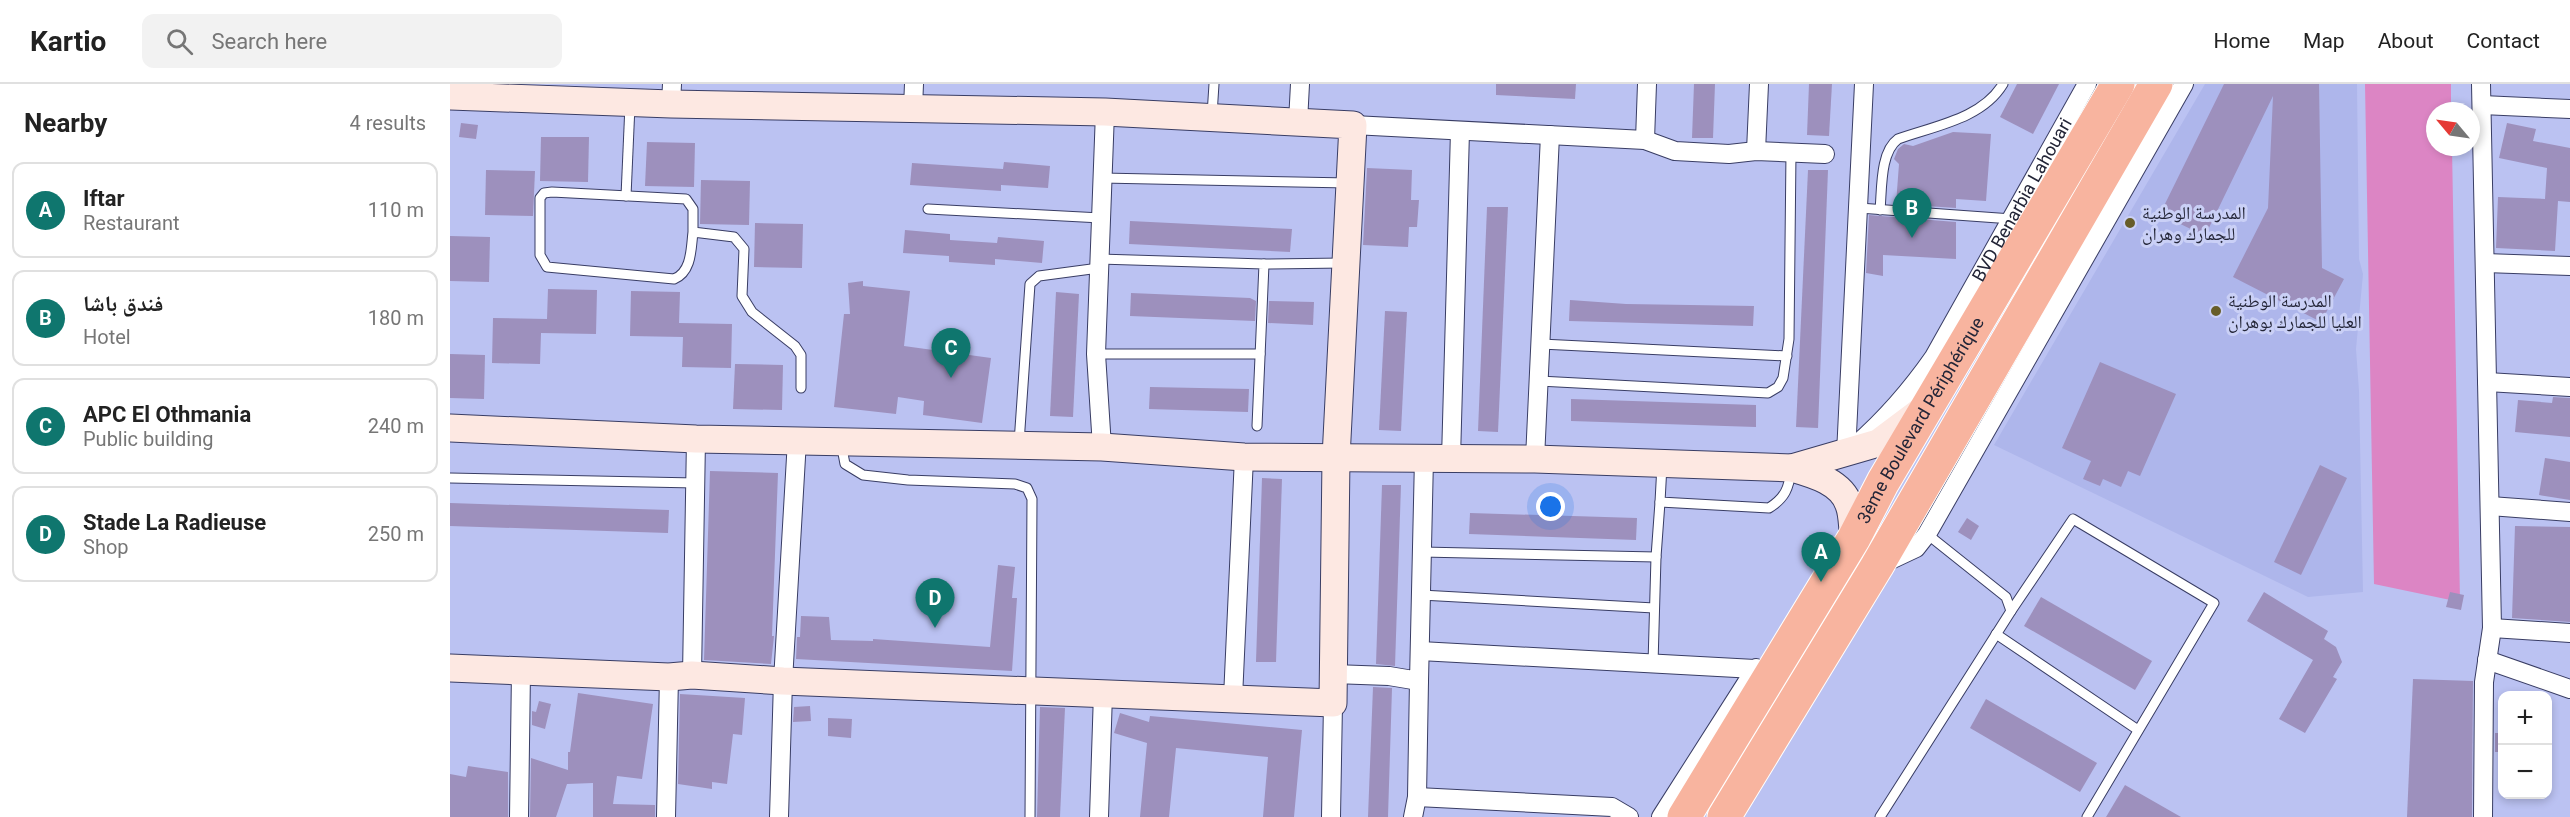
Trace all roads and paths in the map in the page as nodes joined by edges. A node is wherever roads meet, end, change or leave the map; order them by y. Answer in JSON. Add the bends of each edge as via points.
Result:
{"nodes":[{"id":1,"x":1214,"y":84,"type":"edge"},
{"id":2,"x":1300,"y":84,"type":"edge"},
{"id":3,"x":1647,"y":84,"type":"edge"},
{"id":4,"x":1759,"y":84,"type":"edge"},
{"id":5,"x":1864,"y":84,"type":"edge"},
{"id":6,"x":2002,"y":84,"type":"edge"},
{"id":7,"x":2087,"y":84,"type":"edge"},
{"id":8,"x":2118,"y":84,"type":"edge"},
{"id":9,"x":2156,"y":84,"type":"edge"},
{"id":10,"x":2184,"y":84,"type":"edge"},
{"id":11,"x":2481,"y":84,"type":"edge"},
{"id":12,"x":454,"y":92,"type":"edge"},
{"id":13,"x":671,"y":94,"type":"edge"},
{"id":14,"x":914,"y":96,"type":"edge"},
{"id":15,"x":630,"y":103,"type":"junction"},
{"id":16,"x":2482,"y":105,"type":"junction"},
{"id":17,"x":2570,"y":109,"type":"edge"},
{"id":18,"x":1105,"y":112,"type":"junction"},
{"id":19,"x":1212,"y":118,"type":"junction"},
{"id":20,"x":1299,"y":122,"type":"junction"},
{"id":21,"x":1353,"y":125,"type":"junction"},
{"id":22,"x":1460,"y":131,"type":"junction"},
{"id":23,"x":1550,"y":135,"type":"junction"},
{"id":24,"x":1646,"y":140,"type":"junction"},
{"id":25,"x":1756,"y":151,"type":"junction"},
{"id":26,"x":1791,"y":152,"type":"junction"},
{"id":27,"x":1824,"y":154,"type":"dead end"},
{"id":28,"x":1102,"y":178,"type":"junction"},
{"id":29,"x":1350,"y":183,"type":"junction"},
{"id":30,"x":626,"y":196,"type":"junction"},
{"id":31,"x":1859,"y":208,"type":"junction"},
{"id":32,"x":928,"y":209,"type":"dead end"},
{"id":33,"x":1880,"y":210,"type":"junction"},
{"id":34,"x":1101,"y":218,"type":"junction"},
{"id":35,"x":2013,"y":219,"type":"junction"},
{"id":36,"x":693,"y":232,"type":"junction"},
{"id":37,"x":2485,"y":262,"type":"junction"},
{"id":38,"x":1346,"y":263,"type":"junction"},
{"id":39,"x":1099,"y":264,"type":"junction"},
{"id":40,"x":1264,"y":264,"type":"junction"},
{"id":41,"x":2570,"y":266,"type":"edge"},
{"id":42,"x":1541,"y":344,"type":"junction"},
{"id":43,"x":1096,"y":354,"type":"junction"},
{"id":44,"x":1260,"y":354,"type":"junction"},
{"id":45,"x":1786,"y":356,"type":"junction"},
{"id":46,"x":1539,"y":381,"type":"junction"},
{"id":47,"x":2487,"y":382,"type":"junction"},
{"id":48,"x":2570,"y":387,"type":"edge"},
{"id":49,"x":801,"y":388,"type":"dead end"},
{"id":50,"x":1931,"y":403,"type":"junction"},
{"id":51,"x":1257,"y":426,"type":"dead end"},
{"id":52,"x":450,"y":428,"type":"edge"},
{"id":53,"x":696,"y":439,"type":"junction"},
{"id":54,"x":797,"y":440,"type":"junction"},
{"id":55,"x":840,"y":441,"type":"junction"},
{"id":56,"x":1018,"y":445,"type":"junction"},
{"id":57,"x":1102,"y":447,"type":"junction"},
{"id":58,"x":1846,"y":454,"type":"junction"},
{"id":59,"x":1244,"y":456,"type":"junction"},
{"id":60,"x":1336,"y":458,"type":"junction"},
{"id":61,"x":1438,"y":459,"type":"junction"},
{"id":62,"x":1535,"y":459,"type":"junction"},
{"id":63,"x":1662,"y":462,"type":"junction"},
{"id":64,"x":1792,"y":468,"type":"junction"},
{"id":65,"x":450,"y":478,"type":"edge"},
{"id":66,"x":696,"y":483,"type":"junction"},
{"id":67,"x":1660,"y":502,"type":"junction"},
{"id":68,"x":2490,"y":506,"type":"junction"},
{"id":69,"x":2570,"y":512,"type":"edge"},
{"id":70,"x":1927,"y":534,"type":"junction"},
{"id":71,"x":1854,"y":538,"type":"junction"},
{"id":72,"x":1422,"y":552,"type":"junction"},
{"id":73,"x":1656,"y":557,"type":"junction"},
{"id":74,"x":1877,"y":566,"type":"junction"},
{"id":75,"x":1421,"y":596,"type":"junction"},
{"id":76,"x":1812,"y":607,"type":"junction"},
{"id":77,"x":1654,"y":608,"type":"junction"},
{"id":78,"x":2011,"y":611,"type":"junction"},
{"id":79,"x":2492,"y":628,"type":"junction"},
{"id":80,"x":2570,"y":633,"type":"edge"},
{"id":81,"x":1996,"y":634,"type":"junction"},
{"id":82,"x":1420,"y":651,"type":"junction"},
{"id":83,"x":2487,"y":660,"type":"junction"},
{"id":84,"x":1653,"y":664,"type":"junction"},
{"id":85,"x":450,"y":669,"type":"edge"},
{"id":86,"x":1755,"y":669,"type":"junction"},
{"id":87,"x":521,"y":671,"type":"junction"},
{"id":88,"x":1333,"y":674,"type":"junction"},
{"id":89,"x":681,"y":676,"type":"junction"},
{"id":90,"x":783,"y":681,"type":"junction"},
{"id":91,"x":1419,"y":681,"type":"junction"},
{"id":92,"x":2570,"y":688,"type":"edge"},
{"id":93,"x":1032,"y":690,"type":"junction"},
{"id":94,"x":1103,"y":693,"type":"junction"},
{"id":95,"x":1233,"y":698,"type":"junction"},
{"id":96,"x":1333,"y":703,"type":"junction"},
{"id":97,"x":2138,"y":730,"type":"junction"},
{"id":98,"x":1417,"y":797,"type":"junction"},
{"id":99,"x":519,"y":817,"type":"edge"},
{"id":100,"x":666,"y":817,"type":"edge"},
{"id":101,"x":779,"y":817,"type":"edge"},
{"id":102,"x":1030,"y":817,"type":"edge"},
{"id":103,"x":1100,"y":817,"type":"edge"},
{"id":104,"x":1331,"y":817,"type":"edge"},
{"id":105,"x":1413,"y":817,"type":"edge"},
{"id":106,"x":1629,"y":817,"type":"edge"},
{"id":107,"x":1660,"y":817,"type":"edge"},
{"id":108,"x":1684,"y":817,"type":"edge"},
{"id":109,"x":1724,"y":817,"type":"edge"},
{"id":110,"x":1880,"y":817,"type":"edge"},
{"id":111,"x":2087,"y":817,"type":"edge"},
{"id":112,"x":2482,"y":817,"type":"edge"}],
"edges":[{"from":1,"to":19,"type":"lane"},
{"from":2,"to":20,"type":"street"},
{"from":3,"to":24,"type":"street"},
{"from":4,"to":25,"type":"street"},
{"from":5,"to":31,"type":"street"},
{"from":6,"to":33,"type":"lane","via":[[1994,98],[1979,110],[1891,144]]},
{"from":7,"to":35,"type":"street","name":"BVD Benarbia Lahouari"},
{"from":8,"to":50,"type":"highway","name":"3ème Boulevard Périphérique"},
{"from":9,"to":74,"type":"highway","name":"3ème Boulevard Périphérique"},
{"from":10,"to":70,"type":"street"},
{"from":11,"to":16,"type":"street"},
{"from":12,"to":15,"type":"street"},
{"from":13,"to":14,"type":"street"},
{"from":13,"to":15,"type":"street"},
{"from":14,"to":18,"type":"street"},
{"from":15,"to":30,"type":"lane"},
{"from":16,"to":17,"type":"street"},
{"from":16,"to":37,"type":"street"},
{"from":18,"to":19,"type":"street"},
{"from":18,"to":28,"type":"street"},
{"from":19,"to":20,"type":"street"},
{"from":20,"to":21,"type":"street"},
{"from":21,"to":22,"type":"street"},
{"from":21,"to":29,"type":"street"},
{"from":22,"to":23,"type":"street"},
{"from":22,"to":61,"type":"street"},
{"from":23,"to":24,"type":"street"},
{"from":23,"to":42,"type":"street"},
{"from":24,"to":25,"type":"street","via":[[1675,151]]},
{"from":25,"to":26,"type":"street"},
{"from":26,"to":27,"type":"street"},
{"from":26,"to":45,"type":"lane"},
{"from":28,"to":29,"type":"lane"},
{"from":28,"to":34,"type":"street"},
{"from":29,"to":38,"type":"street"},
{"from":30,"to":36,"type":"lane","via":[[686,199],[693,209]]},
{"from":30,"to":36,"type":"lane","via":[[544,193],[540,198],[543,264],[674,279],[688,263]]},
{"from":31,"to":33,"type":"lane"},
{"from":31,"to":58,"type":"street"},
{"from":32,"to":34,"type":"lane"},
{"from":33,"to":35,"type":"lane"},
{"from":34,"to":39,"type":"street"},
{"from":35,"to":58,"type":"street","name":"BVD Benarbia Lahouari","via":[[1911,390]]},
{"from":36,"to":49,"type":"lane","via":[[734,237],[741,243],[742,296],[752,312],[801,355]]},
{"from":37,"to":41,"type":"street"},
{"from":37,"to":47,"type":"street"},
{"from":38,"to":40,"type":"lane"},
{"from":38,"to":60,"type":"street"},
{"from":39,"to":40,"type":"lane"},
{"from":39,"to":43,"type":"street"},
{"from":39,"to":56,"type":"lane","via":[[1039,276],[1030,284]]},
{"from":40,"to":44,"type":"lane"},
{"from":42,"to":45,"type":"lane"},
{"from":42,"to":46,"type":"street"},
{"from":43,"to":44,"type":"lane"},
{"from":43,"to":57,"type":"street"},
{"from":44,"to":51,"type":"lane"},
{"from":45,"to":46,"type":"lane","via":[[1783,378],[1768,393]]},
{"from":46,"to":62,"type":"street"},
{"from":47,"to":48,"type":"street"},
{"from":47,"to":68,"type":"street"},
{"from":50,"to":58,"type":"street","via":[[1878,443]]},
{"from":50,"to":71,"type":"highway","name":"3ème Boulevard Périphérique"},
{"from":52,"to":53,"type":"street"},
{"from":53,"to":54,"type":"street"},
{"from":53,"to":66,"type":"street"},
{"from":54,"to":55,"type":"street"},
{"from":54,"to":90,"type":"street"},
{"from":55,"to":56,"type":"street"},
{"from":55,"to":93,"type":"lane","via":[[845,464],[863,475],[1015,484],[1027,488],[1032,499]]},
{"from":56,"to":57,"type":"street"},
{"from":57,"to":59,"type":"street"},
{"from":58,"to":64,"type":"street"},
{"from":59,"to":60,"type":"street"},
{"from":59,"to":95,"type":"street"},
{"from":60,"to":61,"type":"street"},
{"from":60,"to":88,"type":"street"},
{"from":61,"to":62,"type":"street"},
{"from":61,"to":72,"type":"street"},
{"from":62,"to":63,"type":"street"},
{"from":63,"to":64,"type":"street"},
{"from":63,"to":67,"type":"lane"},
{"from":64,"to":67,"type":"lane","via":[[1789,487],[1781,501],[1769,508]]},
{"from":64,"to":71,"type":"street","via":[[1835,485],[1849,504]]},
{"from":65,"to":66,"type":"lane"},
{"from":66,"to":89,"type":"street"},
{"from":67,"to":73,"type":"lane"},
{"from":68,"to":69,"type":"street"},
{"from":68,"to":79,"type":"street"},
{"from":70,"to":74,"type":"street","via":[[1916,548]]},
{"from":70,"to":78,"type":"lane","via":[[2006,597]]},
{"from":71,"to":76,"type":"highway","name":"3ème Boulevard Périphérique"},
{"from":72,"to":73,"type":"lane"},
{"from":72,"to":75,"type":"street"},
{"from":73,"to":77,"type":"lane"},
{"from":74,"to":109,"type":"highway","name":"3ème Boulevard Périphérique"},
{"from":75,"to":77,"type":"lane"},
{"from":75,"to":82,"type":"street"},
{"from":76,"to":86,"type":"street","via":[[1781,635]]},
{"from":76,"to":108,"type":"highway","name":"3ème Boulevard Périphérique"},
{"from":77,"to":84,"type":"lane"},
{"from":78,"to":81,"type":"lane"},
{"from":78,"to":97,"type":"lane","via":[[2073,519],[2214,603]]},
{"from":79,"to":80,"type":"street"},
{"from":79,"to":83,"type":"street"},
{"from":81,"to":97,"type":"lane"},
{"from":81,"to":110,"type":"lane"},
{"from":82,"to":84,"type":"street"},
{"from":82,"to":91,"type":"street"},
{"from":83,"to":92,"type":"street"},
{"from":83,"to":112,"type":"street"},
{"from":84,"to":86,"type":"street"},
{"from":85,"to":87,"type":"street"},
{"from":86,"to":107,"type":"street"},
{"from":87,"to":89,"type":"street"},
{"from":87,"to":99,"type":"street"},
{"from":88,"to":91,"type":"street"},
{"from":88,"to":96,"type":"street"},
{"from":89,"to":90,"type":"street"},
{"from":89,"to":100,"type":"street"},
{"from":90,"to":93,"type":"street"},
{"from":90,"to":101,"type":"street"},
{"from":91,"to":98,"type":"street"},
{"from":93,"to":94,"type":"street"},
{"from":93,"to":102,"type":"lane"},
{"from":94,"to":95,"type":"street"},
{"from":94,"to":103,"type":"street"},
{"from":95,"to":96,"type":"street"},
{"from":96,"to":104,"type":"street"},
{"from":97,"to":111,"type":"lane"},
{"from":98,"to":105,"type":"street"},
{"from":98,"to":106,"type":"street","via":[[1612,807]]}]}
